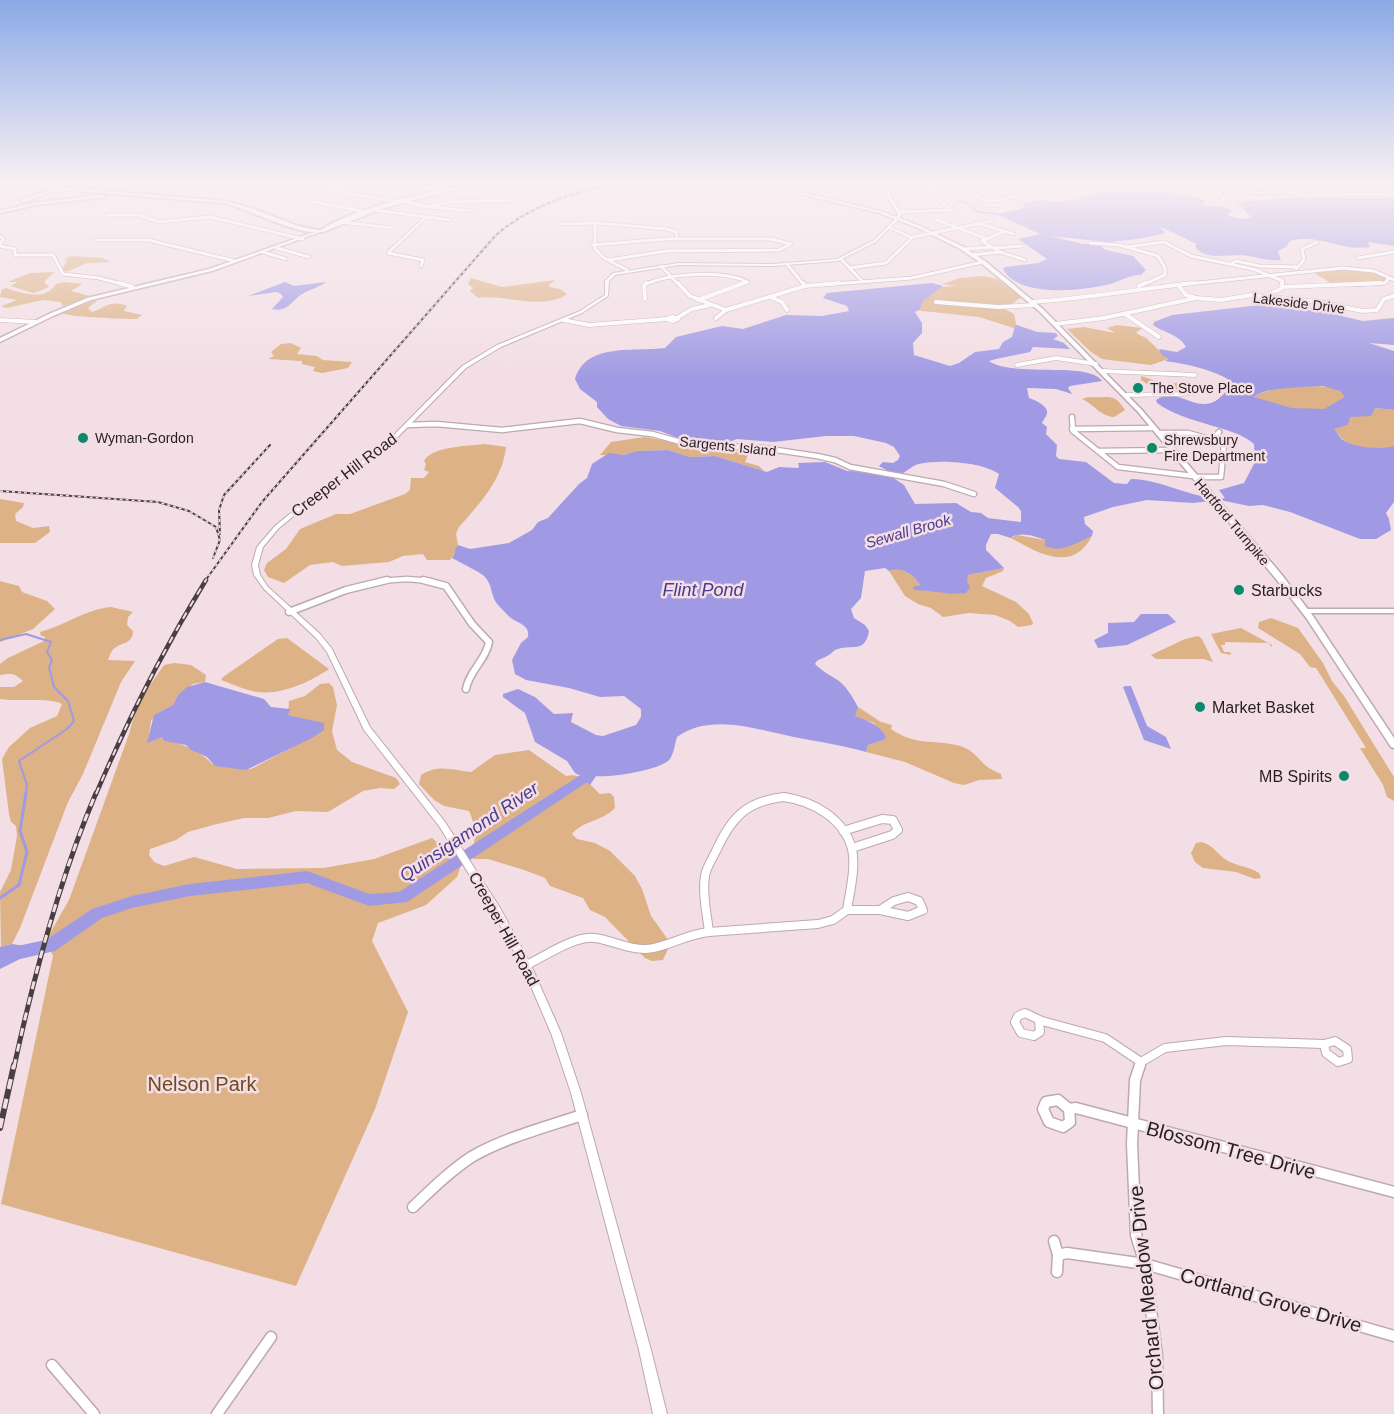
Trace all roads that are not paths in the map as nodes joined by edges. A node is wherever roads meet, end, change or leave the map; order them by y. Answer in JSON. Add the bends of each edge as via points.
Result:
{"nodes":[{"id":1,"x":10,"y":248,"type":"edge"},
{"id":2,"x":181,"y":248,"type":"edge"},
{"id":3,"x":276,"y":248,"type":"joint"},
{"id":4,"x":393,"y":248,"type":"edge"},
{"id":5,"x":594,"y":248,"type":"edge"},
{"id":6,"x":782,"y":248,"type":"edge"},
{"id":7,"x":862,"y":248,"type":"edge"},
{"id":8,"x":902,"y":248,"type":"edge"},
{"id":9,"x":993,"y":248,"type":"joint"},
{"id":10,"x":1130,"y":248,"type":"edge"},
{"id":11,"x":1176,"y":248,"type":"edge"},
{"id":12,"x":1304,"y":248,"type":"edge"},
{"id":13,"x":964,"y":249,"type":"joint"},
{"id":14,"x":263,"y":252,"type":"junction"},
{"id":15,"x":1000,"y":252,"type":"junction"},
{"id":16,"x":1394,"y":252,"type":"edge"},
{"id":17,"x":972,"y":255,"type":"junction"},
{"id":18,"x":309,"y":257,"type":"dead end"},
{"id":19,"x":286,"y":259,"type":"dead end"},
{"id":20,"x":841,"y":259,"type":"junction"},
{"id":21,"x":609,"y":260,"type":"junction"},
{"id":22,"x":1025,"y":260,"type":"dead end"},
{"id":23,"x":235,"y":261,"type":"junction"},
{"id":24,"x":983,"y":262,"type":"junction"},
{"id":25,"x":787,"y":264,"type":"junction"},
{"id":26,"x":1231,"y":264,"type":"junction"},
{"id":27,"x":421,"y":266,"type":"dead end"},
{"id":28,"x":661,"y":266,"type":"junction"},
{"id":29,"x":1297,"y":267,"type":"junction"},
{"id":30,"x":849,"y":268,"type":"junction"},
{"id":31,"x":626,"y":271,"type":"junction"},
{"id":32,"x":1374,"y":271,"type":"junction"},
{"id":33,"x":1294,"y":273,"type":"junction"},
{"id":34,"x":1272,"y":275,"type":"junction"},
{"id":35,"x":670,"y":278,"type":"junction"},
{"id":36,"x":1389,"y":278,"type":"junction"},
{"id":37,"x":1394,"y":280,"type":"edge"},
{"id":38,"x":863,"y":282,"type":"junction"},
{"id":39,"x":1178,"y":285,"type":"junction"},
{"id":40,"x":805,"y":286,"type":"junction"},
{"id":41,"x":133,"y":287,"type":"junction"},
{"id":42,"x":1282,"y":287,"type":"junction"},
{"id":43,"x":1126,"y":290,"type":"junction"},
{"id":44,"x":1263,"y":296,"type":"junction"},
{"id":45,"x":1394,"y":296,"type":"edge"},
{"id":46,"x":770,"y":297,"type":"junction"},
{"id":47,"x":1196,"y":298,"type":"junction"},
{"id":48,"x":645,"y":299,"type":"dead end"},
{"id":49,"x":698,"y":300,"type":"junction"},
{"id":50,"x":936,"y":302,"type":"dead end"},
{"id":51,"x":1033,"y":303,"type":"junction"},
{"id":52,"x":710,"y":305,"type":"junction"},
{"id":53,"x":726,"y":310,"type":"junction"},
{"id":54,"x":787,"y":310,"type":"dead end"},
{"id":55,"x":1125,"y":314,"type":"junction"},
{"id":56,"x":716,"y":318,"type":"dead end"},
{"id":57,"x":0,"y":320,"type":"edge"},
{"id":58,"x":564,"y":320,"type":"junction"},
{"id":59,"x":36,"y":322,"type":"junction"},
{"id":60,"x":1055,"y":324,"type":"junction"},
{"id":61,"x":1159,"y":337,"type":"dead end"},
{"id":62,"x":0,"y":340,"type":"edge"},
{"id":63,"x":1096,"y":364,"type":"junction"},
{"id":64,"x":1017,"y":365,"type":"dead end"},
{"id":65,"x":1102,"y":370,"type":"junction"},
{"id":66,"x":1195,"y":375,"type":"dead end"},
{"id":67,"x":1199,"y":387,"type":"dead end"},
{"id":68,"x":1125,"y":395,"type":"junction"},
{"id":69,"x":1072,"y":417,"type":"dead end"},
{"id":70,"x":408,"y":425,"type":"junction"},
{"id":71,"x":1072,"y":429,"type":"junction"},
{"id":72,"x":1156,"y":431,"type":"junction"},
{"id":73,"x":1219,"y":432,"type":"dead end"},
{"id":74,"x":1212,"y":440,"type":"junction"},
{"id":75,"x":1172,"y":450,"type":"junction"},
{"id":76,"x":1098,"y":451,"type":"junction"},
{"id":77,"x":1194,"y":476,"type":"junction"},
{"id":78,"x":974,"y":494,"type":"dead end"},
{"id":79,"x":1305,"y":611,"type":"junction"},
{"id":80,"x":290,"y":612,"type":"junction"},
{"id":81,"x":1394,"y":612,"type":"edge"},
{"id":82,"x":466,"y":689,"type":"dead end"},
{"id":83,"x":1394,"y":745,"type":"edge"},
{"id":84,"x":843,"y":831,"type":"junction"},
{"id":85,"x":852,"y":848,"type":"junction"},
{"id":86,"x":847,"y":910,"type":"junction"},
{"id":87,"x":880,"y":910,"type":"junction"},
{"id":88,"x":708,"y":932,"type":"junction"},
{"id":89,"x":526,"y":965,"type":"junction"},
{"id":90,"x":1039,"y":1021,"type":"dead end"},
{"id":91,"x":1324,"y":1044,"type":"dead end"},
{"id":92,"x":1141,"y":1062,"type":"junction"},
{"id":93,"x":1069,"y":1108,"type":"dead end"},
{"id":94,"x":582,"y":1115,"type":"junction"},
{"id":95,"x":1133,"y":1124,"type":"junction"},
{"id":96,"x":1394,"y":1192,"type":"edge"},
{"id":97,"x":413,"y":1207,"type":"dead end"},
{"id":98,"x":1054,"y":1242,"type":"dead end"},
{"id":99,"x":1058,"y":1255,"type":"junction"},
{"id":100,"x":1144,"y":1264,"type":"junction"},
{"id":101,"x":1057,"y":1272,"type":"dead end"},
{"id":102,"x":1394,"y":1336,"type":"edge"},
{"id":103,"x":272,"y":1337,"type":"dead end"},
{"id":104,"x":52,"y":1365,"type":"dead end"},
{"id":105,"x":94,"y":1414,"type":"edge"},
{"id":106,"x":217,"y":1414,"type":"edge"},
{"id":107,"x":658,"y":1414,"type":"edge"},
{"id":108,"x":1158,"y":1414,"type":"edge"}],
"edges":[{"from":1,"to":41,"type":"street","via":[[15,249],[15,255],[53,255],[64,275],[99,278]]},
{"from":2,"to":23,"type":"street"},
{"from":3,"to":14,"type":"main road"},
{"from":3,"to":18,"type":"street"},
{"from":4,"to":27,"type":"street","via":[[388,253],[423,260]]},
{"from":5,"to":21,"type":"street"},
{"from":6,"to":21,"type":"street","via":[[654,252]]},
{"from":7,"to":20,"type":"street"},
{"from":8,"to":30,"type":"street","via":[[886,263]]},
{"from":9,"to":13,"type":"street"},
{"from":9,"to":15,"type":"street"},
{"from":10,"to":43,"type":"street","via":[[1158,256],[1166,272],[1161,278]]},
{"from":11,"to":26,"type":"street","via":[[1194,257]]},
{"from":12,"to":29,"type":"street","via":[[1304,260]]},
{"from":13,"to":17,"type":"main road","name":"Hartford Turnpike"},
{"from":14,"to":19,"type":"street"},
{"from":14,"to":23,"type":"main road"},
{"from":15,"to":17,"type":"street"},
{"from":15,"to":22,"type":"street"},
{"from":16,"to":32,"type":"street","via":[[1358,258]]},
{"from":17,"to":24,"type":"main road","name":"Hartford Turnpike"},
{"from":20,"to":25,"type":"street"},
{"from":20,"to":30,"type":"street"},
{"from":21,"to":31,"type":"street"},
{"from":23,"to":41,"type":"main road"},
{"from":24,"to":38,"type":"street","via":[[915,278]]},
{"from":24,"to":51,"type":"main road","name":"Hartford Turnpike"},
{"from":25,"to":28,"type":"street"},
{"from":25,"to":40,"type":"street"},
{"from":26,"to":29,"type":"street","via":[[1238,261]]},
{"from":26,"to":34,"type":"street"},
{"from":28,"to":31,"type":"street"},
{"from":28,"to":35,"type":"street"},
{"from":29,"to":33,"type":"street"},
{"from":30,"to":38,"type":"street"},
{"from":31,"to":58,"type":"street","name":"Creeper Hill Road","via":[[608,279],[603,299]]},
{"from":32,"to":33,"type":"street","via":[[1349,268]]},
{"from":32,"to":36,"type":"street"},
{"from":33,"to":34,"type":"street"},
{"from":34,"to":39,"type":"street"},
{"from":34,"to":42,"type":"street","via":[[1282,281]]},
{"from":35,"to":48,"type":"street","via":[[648,282],[644,286]]},
{"from":35,"to":49,"type":"street"},
{"from":35,"to":49,"type":"street","via":[[739,278],[748,282]]},
{"from":36,"to":37,"type":"street"},
{"from":36,"to":42,"type":"street","via":[[1376,284]]},
{"from":38,"to":40,"type":"street"},
{"from":39,"to":43,"type":"street"},
{"from":39,"to":47,"type":"street","via":[[1186,295]]},
{"from":40,"to":46,"type":"street"},
{"from":41,"to":59,"type":"main road","via":[[82,302]]},
{"from":42,"to":44,"type":"street"},
{"from":43,"to":51,"type":"street"},
{"from":44,"to":45,"type":"street","name":"Lakeside Drive","via":[[1369,311]]},
{"from":44,"to":47,"type":"street","name":"Lakeside Drive"},
{"from":46,"to":53,"type":"street"},
{"from":46,"to":54,"type":"street","via":[[783,303]]},
{"from":47,"to":55,"type":"street","name":"Lakeside Drive"},
{"from":49,"to":52,"type":"street"},
{"from":50,"to":51,"type":"street","via":[[991,307]]},
{"from":51,"to":60,"type":"main road","name":"Hartford Turnpike"},
{"from":52,"to":53,"type":"street"},
{"from":52,"to":58,"type":"street","via":[[677,318],[601,326]]},
{"from":53,"to":56,"type":"street"},
{"from":55,"to":60,"type":"street","name":"Lakeside Drive"},
{"from":55,"to":61,"type":"street"},
{"from":57,"to":59,"type":"street"},
{"from":58,"to":70,"type":"street","name":"Creeper Hill Road","via":[[488,352],[464,367]]},
{"from":59,"to":62,"type":"main road"},
{"from":60,"to":63,"type":"main road","name":"Hartford Turnpike"},
{"from":63,"to":64,"type":"street","via":[[1056,358]]},
{"from":63,"to":65,"type":"main road","name":"Hartford Turnpike"},
{"from":65,"to":66,"type":"street"},
{"from":65,"to":68,"type":"main road","name":"Hartford Turnpike"},
{"from":67,"to":68,"type":"street","via":[[1190,393]]},
{"from":68,"to":72,"type":"main road","name":"Hartford Turnpike"},
{"from":69,"to":71,"type":"street"},
{"from":70,"to":78,"type":"street","name":"Sargents Island","via":[[438,424],[496,431],[580,421],[682,443],[763,448],[820,457]]},
{"from":70,"to":80,"type":"street","name":"Creeper Hill Road","via":[[386,446],[296,512],[260,547],[255,562],[257,575]]},
{"from":71,"to":72,"type":"street"},
{"from":71,"to":76,"type":"street"},
{"from":72,"to":74,"type":"street","via":[[1188,433]]},
{"from":72,"to":75,"type":"main road","name":"Hartford Turnpike"},
{"from":73,"to":74,"type":"street"},
{"from":74,"to":77,"type":"street","via":[[1224,443],[1222,475]]},
{"from":75,"to":76,"type":"street"},
{"from":75,"to":77,"type":"main road","name":"Hartford Turnpike"},
{"from":76,"to":77,"type":"street","via":[[1120,467]]},
{"from":77,"to":79,"type":"main road","name":"Hartford Turnpike"},
{"from":79,"to":81,"type":"main road"},
{"from":79,"to":83,"type":"main road","name":"Hartford Turnpike"},
{"from":80,"to":82,"type":"street","via":[[366,583],[418,579],[446,586],[489,642]]},
{"from":80,"to":89,"type":"street","name":"Creeper Hill Road","via":[[328,648],[367,728],[437,817]]},
{"from":84,"to":85,"type":"street"},
{"from":84,"to":85,"type":"street","via":[[882,819],[893,820],[898,826],[892,835]]},
{"from":84,"to":88,"type":"street","via":[[824,810],[804,799],[779,797],[754,804],[735,817],[705,873]]},
{"from":85,"to":86,"type":"street"},
{"from":86,"to":87,"type":"street"},
{"from":86,"to":88,"type":"street","via":[[834,920],[818,924]]},
{"from":87,"to":87,"type":"street","via":[[902,915],[923,910],[919,901],[907,897],[895,899]]},
{"from":88,"to":89,"type":"street","via":[[677,937],[647,949],[594,938],[576,941]]},
{"from":89,"to":94,"type":"street","name":"Creeper Hill Road","via":[[556,1033]]},
{"from":90,"to":92,"type":"street","via":[[1100,1034]]},
{"from":91,"to":92,"type":"street","via":[[1226,1041],[1165,1048]]},
{"from":92,"to":95,"type":"street","name":"Orchard Meadow Drive","via":[[1135,1080]]},
{"from":93,"to":95,"type":"street","name":"Blossom Tree Drive"},
{"from":94,"to":97,"type":"street","via":[[472,1157]]},
{"from":94,"to":107,"type":"street","name":"Creeper Hill Road","via":[[645,1350]]},
{"from":95,"to":96,"type":"street","name":"Blossom Tree Drive"},
{"from":95,"to":100,"type":"street","name":"Orchard Meadow Drive","via":[[1136,1235]]},
{"from":98,"to":99,"type":"street"},
{"from":99,"to":100,"type":"street","name":"Cortland Grove Drive"},
{"from":99,"to":101,"type":"street"},
{"from":100,"to":102,"type":"street","name":"Cortland Grove Drive"},
{"from":100,"to":108,"type":"street","name":"Orchard Meadow Drive","via":[[1157,1355]]},
{"from":103,"to":106,"type":"street"},
{"from":104,"to":105,"type":"street"}]}
